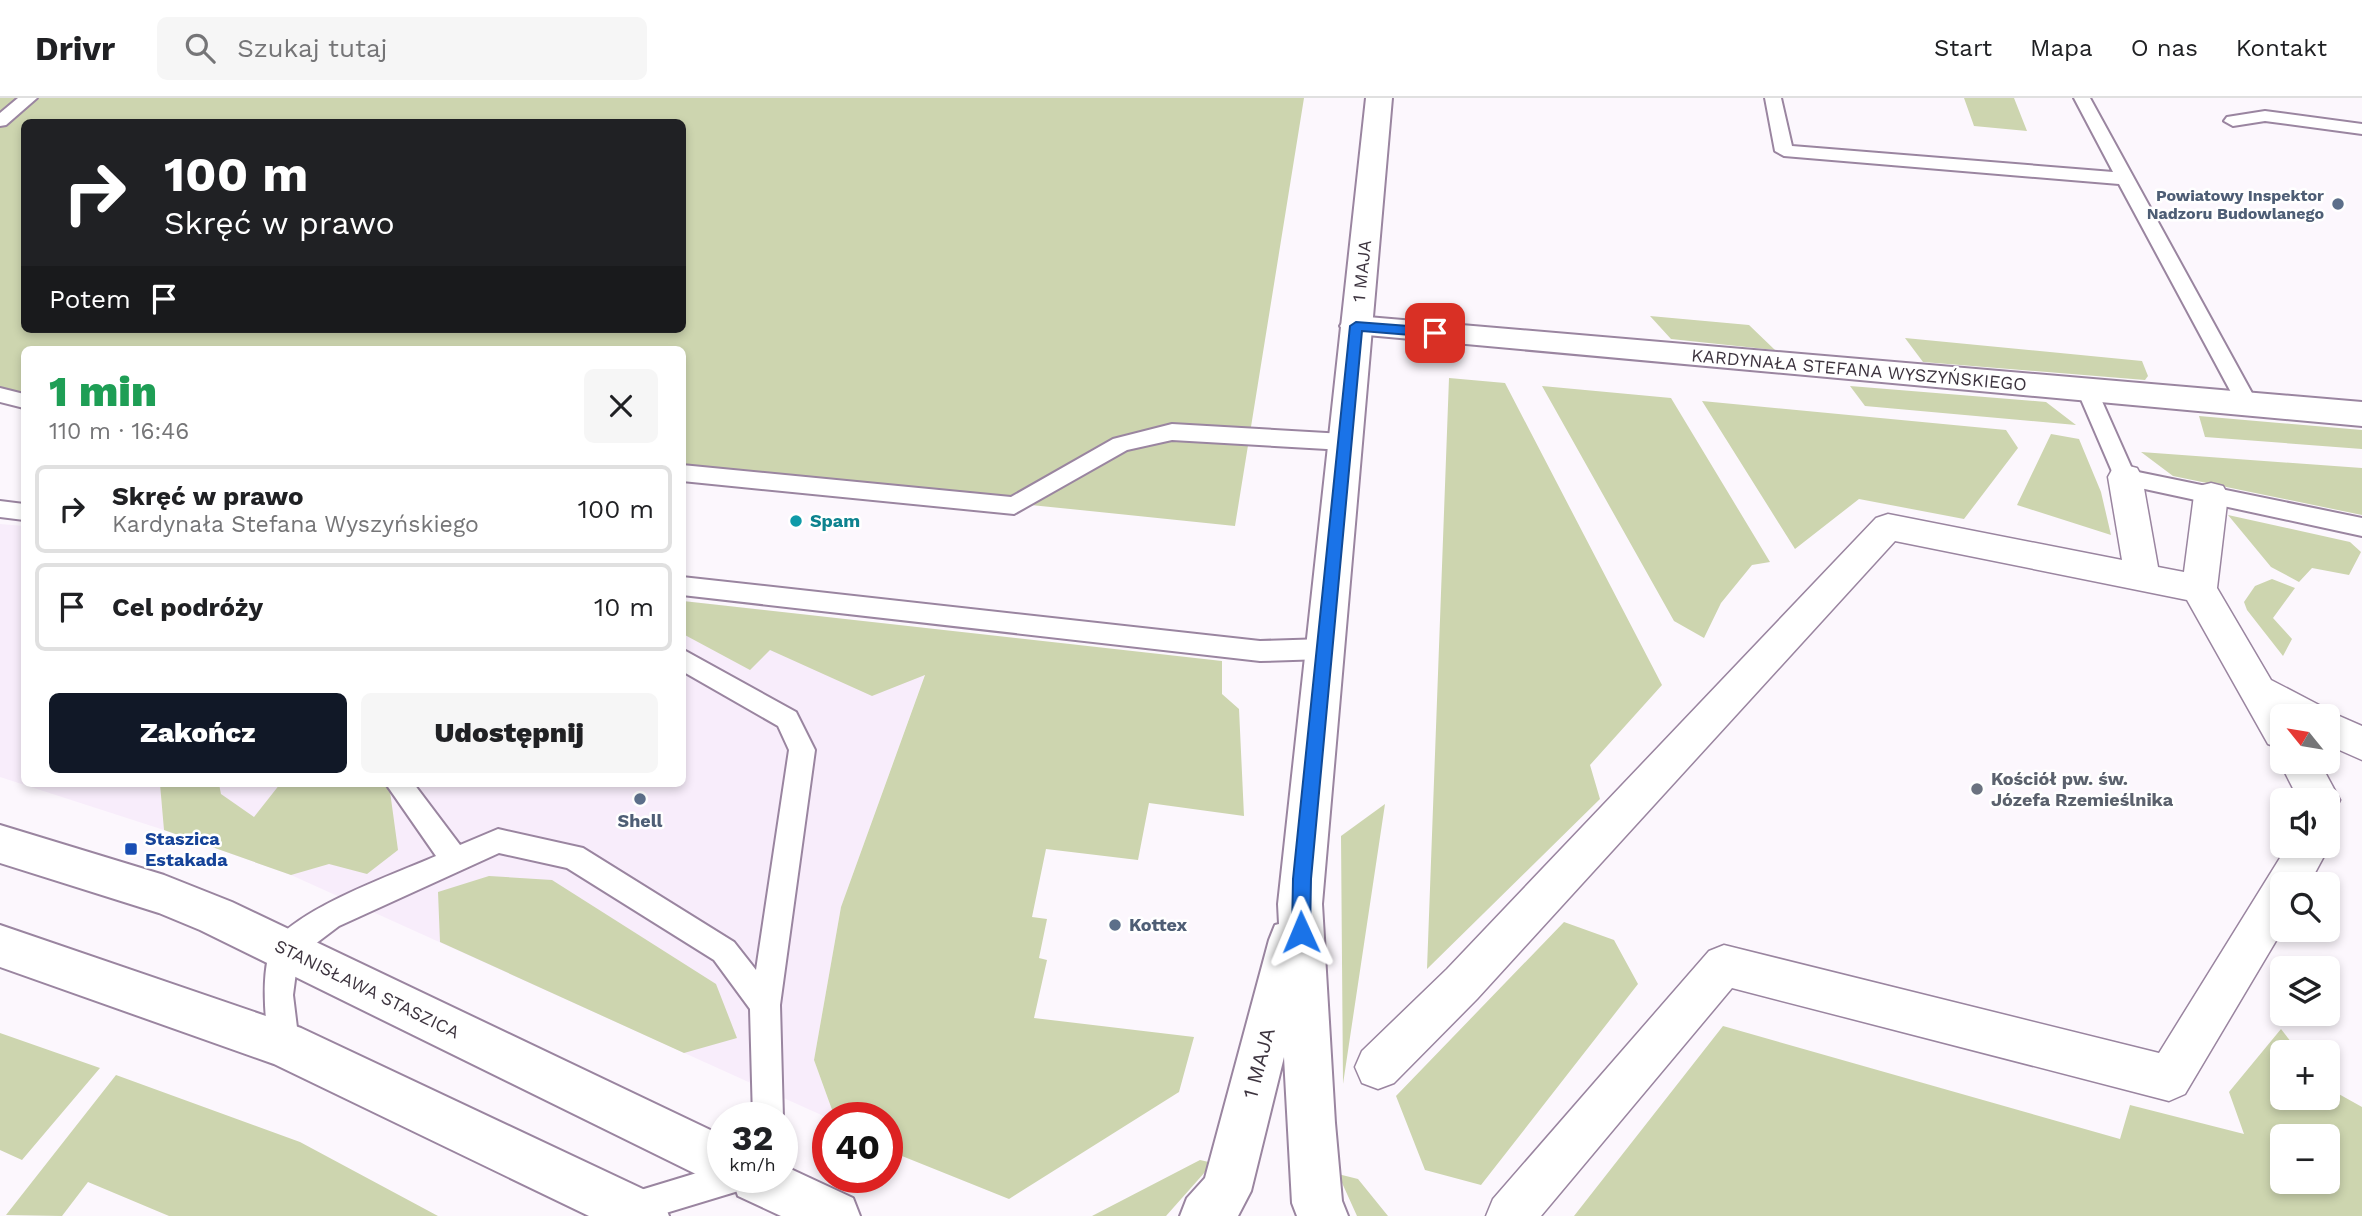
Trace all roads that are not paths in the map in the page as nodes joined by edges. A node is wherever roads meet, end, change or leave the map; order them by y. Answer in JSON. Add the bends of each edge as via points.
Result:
{"nodes":[{"id":1,"x":29,"y":98,"type":"edge"},
{"id":2,"x":1379,"y":98,"type":"edge"},
{"id":3,"x":1773,"y":98,"type":"edge"},
{"id":4,"x":2082,"y":98,"type":"edge"},
{"id":5,"x":0,"y":121,"type":"edge"},
{"id":6,"x":2233,"y":121,"type":"dead end"},
{"id":7,"x":2362,"y":128,"type":"edge"},
{"id":8,"x":2127,"y":179,"type":"junction"},
{"id":9,"x":1356,"y":326,"type":"junction"},
{"id":10,"x":2087,"y":390,"type":"junction"},
{"id":11,"x":0,"y":395,"type":"edge"},
{"id":12,"x":21,"y":400,"type":"edge"},
{"id":13,"x":2247,"y":404,"type":"junction"},
{"id":14,"x":2362,"y":414,"type":"edge"},
{"id":15,"x":1344,"y":442,"type":"junction"},
{"id":16,"x":686,"y":473,"type":"edge"},
{"id":17,"x":2125,"y":477,"type":"junction"},
{"id":18,"x":2211,"y":495,"type":"junction"},
{"id":19,"x":0,"y":509,"type":"edge"},
{"id":20,"x":21,"y":512,"type":"edge"},
{"id":21,"x":2362,"y":527,"type":"edge"},
{"id":22,"x":2143,"y":578,"type":"junction"},
{"id":23,"x":686,"y":586,"type":"edge"},
{"id":24,"x":2199,"y":589,"type":"junction"},
{"id":25,"x":1324,"y":649,"type":"junction"},
{"id":26,"x":686,"y":661,"type":"edge"},
{"id":27,"x":2258,"y":691,"type":"junction"},
{"id":28,"x":2283,"y":704,"type":"edge"},
{"id":29,"x":2270,"y":712,"type":"edge"},
{"id":30,"x":2340,"y":733,"type":"edge"},
{"id":31,"x":2362,"y":744,"type":"edge"},
{"id":32,"x":401,"y":787,"type":"edge"},
{"id":33,"x":0,"y":844,"type":"edge"},
{"id":34,"x":454,"y":860,"type":"junction"},
{"id":35,"x":1300,"y":904,"type":"junction"},
{"id":36,"x":2270,"y":912,"type":"edge"},
{"id":37,"x":0,"y":946,"type":"edge"},
{"id":38,"x":285,"y":950,"type":"junction"},
{"id":39,"x":765,"y":1005,"type":"junction"},
{"id":40,"x":284,"y":1044,"type":"junction"},
{"id":41,"x":1378,"y":1067,"type":"dead end"},
{"id":42,"x":768,"y":1102,"type":"edge"},
{"id":43,"x":707,"y":1153,"type":"edge"},
{"id":44,"x":707,"y":1187,"type":"edge"},
{"id":45,"x":787,"y":1193,"type":"edge"},
{"id":46,"x":636,"y":1212,"type":"edge"},
{"id":47,"x":835,"y":1216,"type":"edge"},
{"id":48,"x":1205,"y":1216,"type":"edge"},
{"id":49,"x":1323,"y":1216,"type":"edge"},
{"id":50,"x":1510,"y":1216,"type":"edge"}],
"edges":[{"from":1,"to":5,"type":"lane"},
{"from":2,"to":9,"type":"street","name":"1 MAJA"},
{"from":3,"to":8,"type":"lane","via":[[1784,151]]},
{"from":4,"to":8,"type":"lane"},
{"from":6,"to":7,"type":"lane","via":[[2265,116]]},
{"from":8,"to":13,"type":"lane"},
{"from":9,"to":10,"type":"street","name":"KARDYNAŁA STEFANA WYSZYŃSKIEGO"},
{"from":9,"to":15,"type":"street","name":"1 MAJA"},
{"from":10,"to":13,"type":"street","name":"KARDYNAŁA STEFANA WYSZYŃSKIEGO"},
{"from":10,"to":17,"type":"lane"},
{"from":11,"to":12,"type":"lane"},
{"from":13,"to":14,"type":"street","name":"KARDYNAŁA STEFANA WYSZYŃSKIEGO"},
{"from":15,"to":16,"type":"lane","via":[[1172,432],[1121,443],[1014,506]]},
{"from":15,"to":25,"type":"street","name":"1 MAJA"},
{"from":17,"to":18,"type":"lane"},
{"from":17,"to":22,"type":"street"},
{"from":18,"to":21,"type":"lane"},
{"from":18,"to":24,"type":"street"},
{"from":19,"to":20,"type":"lane"},
{"from":22,"to":24,"type":"street"},
{"from":22,"to":41,"type":"street","via":[[1888,527],[1462,984]]},
{"from":23,"to":25,"type":"lane","via":[[1260,651]]},
{"from":24,"to":27,"type":"street"},
{"from":25,"to":35,"type":"street","name":"1 MAJA"},
{"from":26,"to":39,"type":"lane","via":[[787,719],[802,750]]},
{"from":27,"to":28,"type":"street"},
{"from":27,"to":29,"type":"street"},
{"from":30,"to":31,"type":"street"},
{"from":32,"to":34,"type":"lane"},
{"from":33,"to":38,"type":"street","name":"STANISŁAWA STASZICA","via":[[164,895]]},
{"from":34,"to":38,"type":"lane","via":[[329,917]]},
{"from":34,"to":39,"type":"lane","via":[[498,841],[573,857],[724,951]]},
{"from":35,"to":48,"type":"street","name":"1 MAJA","via":[[1226,1191]]},
{"from":35,"to":49,"type":"street","name":"1 MAJA","via":[[1311,1123],[1317,1203]]},
{"from":36,"to":50,"type":"street","via":[[2169,1079],[1724,965]]},
{"from":37,"to":40,"type":"street"},
{"from":38,"to":40,"type":"lane","via":[[278,995]]},
{"from":38,"to":43,"type":"street","name":"STANISŁAWA STASZICA"},
{"from":39,"to":42,"type":"lane"},
{"from":40,"to":46,"type":"street"},
{"from":44,"to":46,"type":"lane"},
{"from":45,"to":47,"type":"street"}]}
